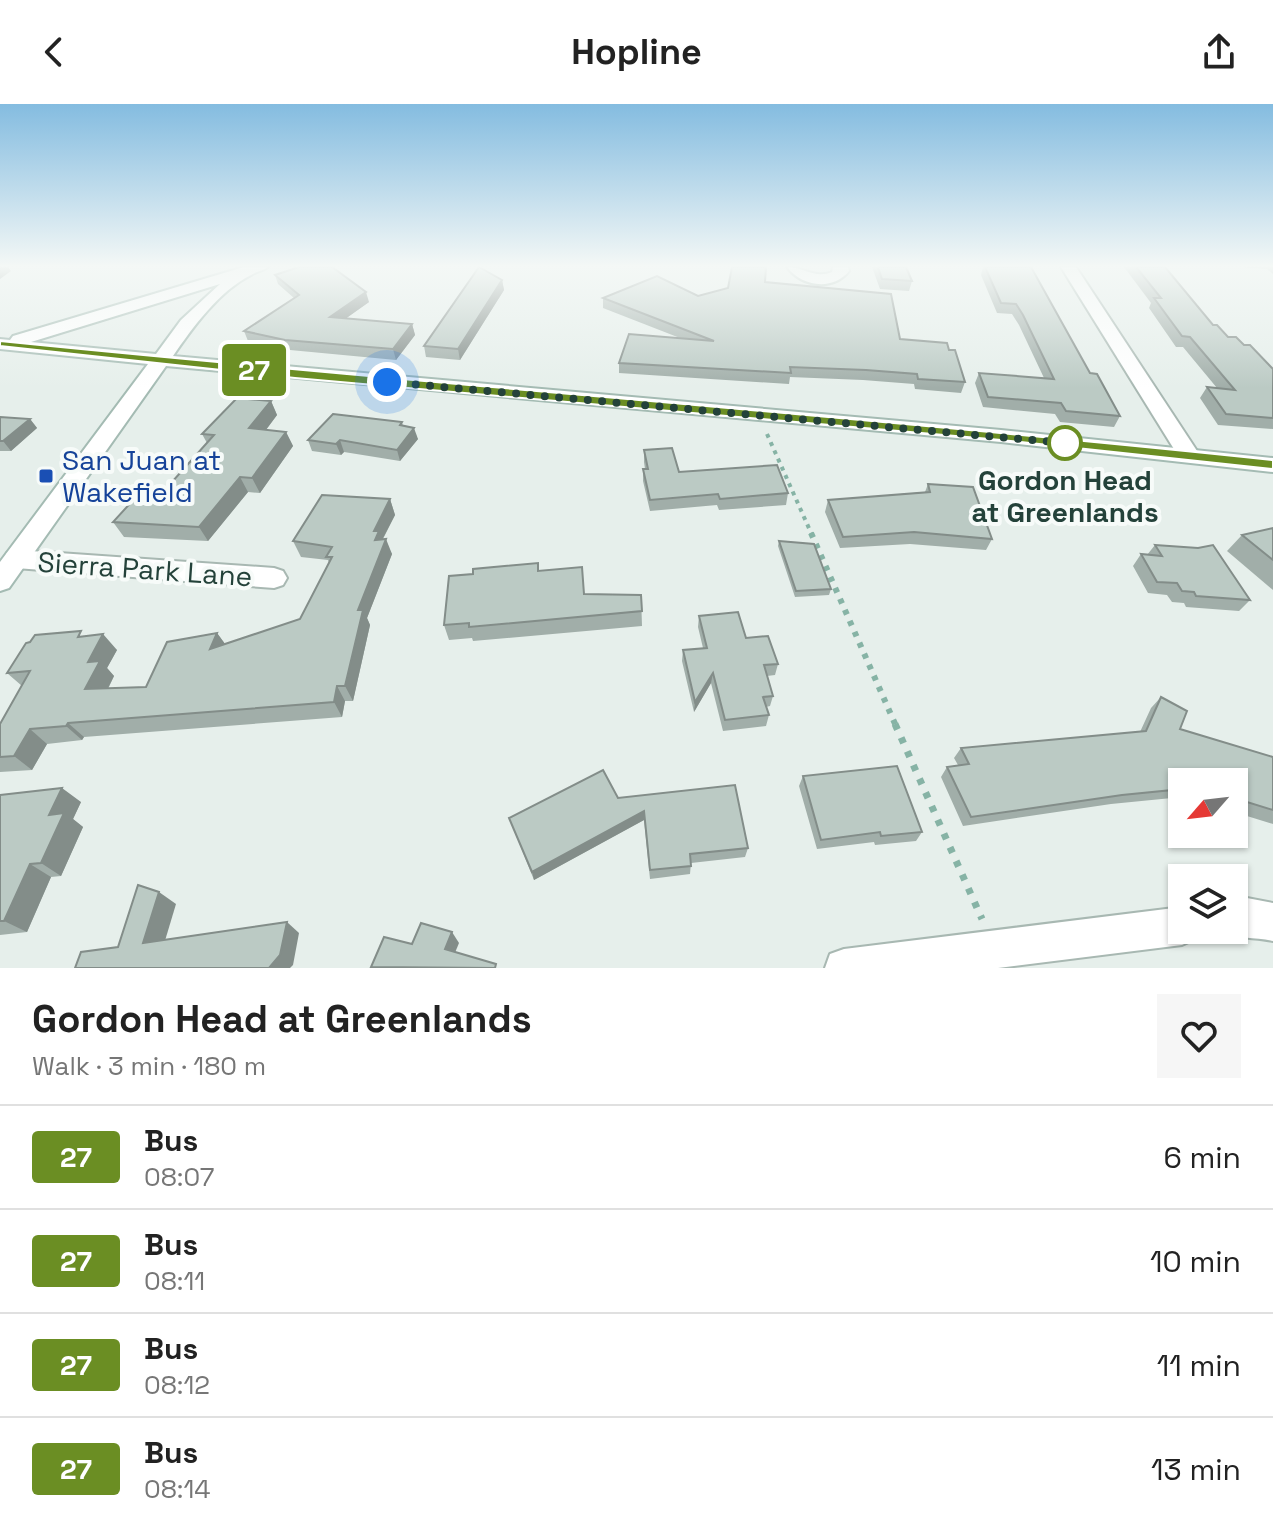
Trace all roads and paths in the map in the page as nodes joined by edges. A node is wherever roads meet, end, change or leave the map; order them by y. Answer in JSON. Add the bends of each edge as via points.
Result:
{"nodes":[{"id":1,"x":127,"y":307,"type":"edge"},
{"id":2,"x":204,"y":307,"type":"edge"},
{"id":3,"x":1094,"y":307,"type":"edge"},
{"id":4,"x":2,"y":344,"type":"edge"},
{"id":5,"x":163,"y":359,"type":"junction"},
{"id":6,"x":758,"y":414,"type":"junction"},
{"id":7,"x":1190,"y":457,"type":"junction"},
{"id":8,"x":1273,"y":465,"type":"edge"},
{"id":9,"x":16,"y":559,"type":"junction"},
{"id":10,"x":274,"y":578,"type":"dead end"},
{"id":11,"x":0,"y":581,"type":"edge"},
{"id":12,"x":1248,"y":917,"type":"edge"},
{"id":13,"x":1273,"y":922,"type":"edge"},
{"id":14,"x":1168,"y":928,"type":"edge"},
{"id":15,"x":995,"y":949,"type":"junction"},
{"id":16,"x":844,"y":968,"type":"edge"}],
"edges":[{"from":1,"to":4,"type":"main road"},
{"from":2,"to":5,"type":"main road"},
{"from":3,"to":7,"type":"main road"},
{"from":4,"to":5,"type":"main road"},
{"from":5,"to":6,"type":"main road"},
{"from":5,"to":9,"type":"main road"},
{"from":6,"to":7,"type":"main road"},
{"from":6,"to":15,"type":"path"},
{"from":7,"to":8,"type":"main road"},
{"from":9,"to":10,"type":"main road","name":"Sierra Park Lane"},
{"from":9,"to":11,"type":"main road"},
{"from":12,"to":13,"type":"main road"},
{"from":14,"to":15,"type":"main road"},
{"from":15,"to":16,"type":"main road"}]}
